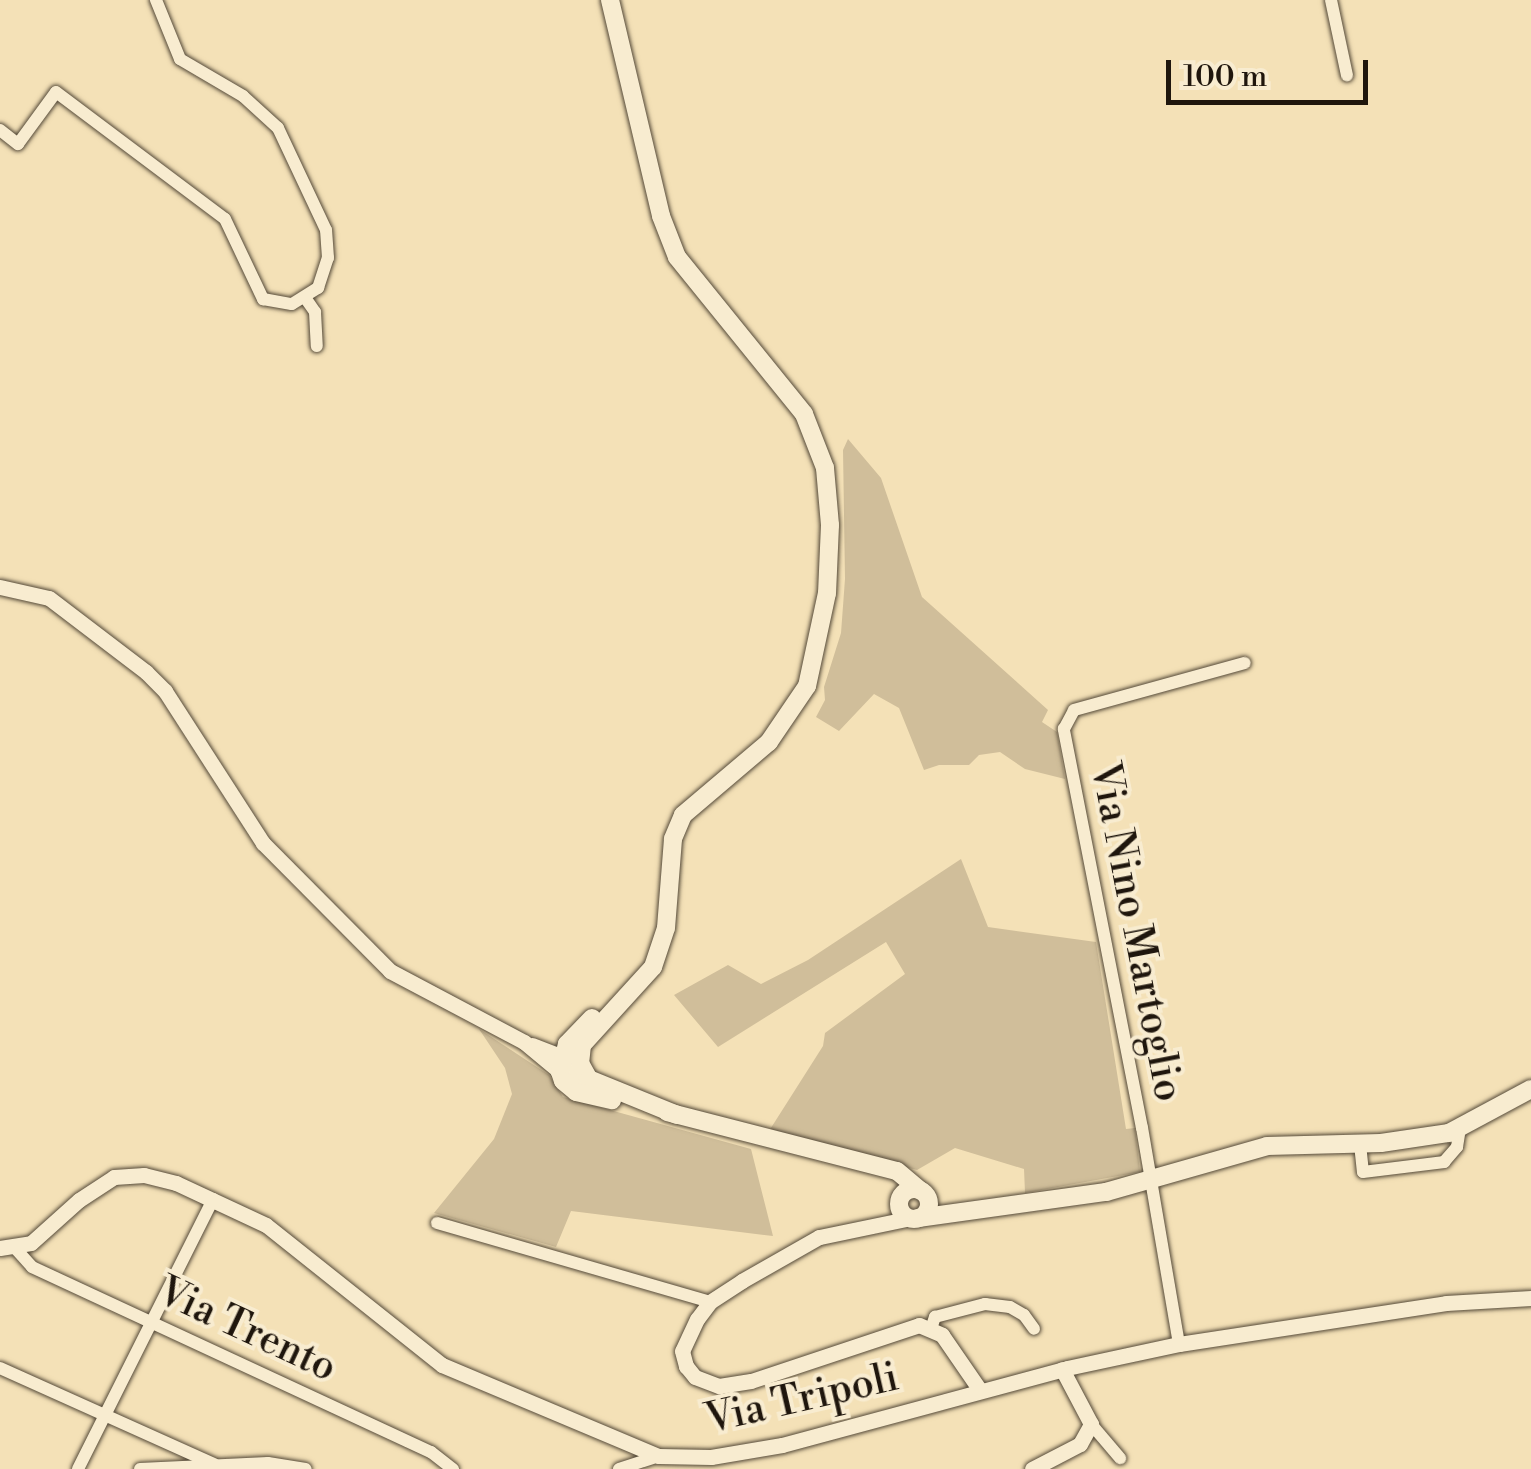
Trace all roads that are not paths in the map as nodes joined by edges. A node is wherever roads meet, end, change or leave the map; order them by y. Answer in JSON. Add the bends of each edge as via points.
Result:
{"nodes":[{"id":1,"x":156,"y":0,"type":"edge"},
{"id":2,"x":610,"y":0,"type":"edge"},
{"id":3,"x":1332,"y":0,"type":"edge"},
{"id":4,"x":1347,"y":74,"type":"dead end"},
{"id":5,"x":0,"y":130,"type":"edge"},
{"id":6,"x":306,"y":298,"type":"junction"},
{"id":7,"x":317,"y":346,"type":"dead end"},
{"id":8,"x":0,"y":586,"type":"edge"},
{"id":9,"x":1245,"y":662,"type":"dead end"},
{"id":10,"x":630,"y":995,"type":"junction"},
{"id":11,"x":561,"y":1064,"type":"junction"},
{"id":12,"x":1531,"y":1089,"type":"edge"},
{"id":13,"x":652,"y":1104,"type":"junction"},
{"id":14,"x":677,"y":1115,"type":"junction"},
{"id":15,"x":1460,"y":1129,"type":"junction"},
{"id":16,"x":1360,"y":1144,"type":"junction"},
{"id":17,"x":1150,"y":1180,"type":"junction"},
{"id":18,"x":918,"y":1196,"type":"junction"},
{"id":19,"x":213,"y":1199,"type":"junction"},
{"id":20,"x":978,"y":1209,"type":"junction"},
{"id":21,"x":915,"y":1218,"type":"junction"},
{"id":22,"x":437,"y":1223,"type":"dead end"},
{"id":23,"x":8,"y":1248,"type":"edge"},
{"id":24,"x":1531,"y":1298,"type":"edge"},
{"id":25,"x":710,"y":1302,"type":"junction"},
{"id":26,"x":153,"y":1323,"type":"junction"},
{"id":27,"x":931,"y":1328,"type":"junction"},
{"id":28,"x":1034,"y":1329,"type":"dead end"},
{"id":29,"x":1179,"y":1344,"type":"junction"},
{"id":30,"x":0,"y":1368,"type":"edge"},
{"id":31,"x":1062,"y":1369,"type":"junction"},
{"id":32,"x":980,"y":1390,"type":"junction"},
{"id":33,"x":106,"y":1416,"type":"junction"},
{"id":34,"x":1091,"y":1424,"type":"junction"},
{"id":35,"x":659,"y":1456,"type":"junction"},
{"id":36,"x":1120,"y":1458,"type":"dead end"},
{"id":37,"x":214,"y":1464,"type":"junction"},
{"id":38,"x":78,"y":1469,"type":"edge"},
{"id":39,"x":140,"y":1469,"type":"edge"},
{"id":40,"x":306,"y":1469,"type":"edge"},
{"id":41,"x":454,"y":1469,"type":"edge"},
{"id":42,"x":619,"y":1469,"type":"edge"},
{"id":43,"x":1032,"y":1469,"type":"edge"}],
"edges":[{"from":1,"to":6,"type":"street","via":[[180,59],[269,116],[314,195],[328,258],[318,288]]},
{"from":2,"to":10,"type":"main road","via":[[661,216],[678,257],[804,414],[825,468],[830,539],[820,636],[806,686],[768,742],[690,806],[678,824],[663,939],[653,966]]},
{"from":3,"to":4,"type":"street"},
{"from":5,"to":6,"type":"street","via":[[18,144],[56,92],[225,219],[263,299],[292,304]]},
{"from":6,"to":7,"type":"street","via":[[316,312]]},
{"from":8,"to":11,"type":"street","via":[[49,598],[146,672],[263,843],[390,972]]},
{"from":9,"to":17,"type":"street","name":"Via Nino Martoglio","via":[[1074,710],[1064,729]]},
{"from":10,"to":11,"type":"main road","via":[[585,1023]]},
{"from":10,"to":13,"type":"main road","via":[[588,1036],[580,1063],[596,1084]]},
{"from":11,"to":13,"type":"street","via":[[588,1088]]},
{"from":11,"to":14,"type":"main road","via":[[563,1082],[576,1092]]},
{"from":12,"to":15,"type":"main road"},
{"from":13,"to":14,"type":"main road"},
{"from":14,"to":18,"type":"main road","via":[[905,1175]]},
{"from":15,"to":16,"type":"main road"},
{"from":15,"to":16,"type":"street","via":[[1457,1147],[1444,1162],[1362,1172]]},
{"from":16,"to":17,"type":"main road","via":[[1267,1146]]},
{"from":17,"to":20,"type":"main road"},
{"from":17,"to":29,"type":"street","name":"Via Nino Martoglio"},
{"from":18,"to":20,"type":"main road","via":[[939,1208]]},
{"from":18,"to":21,"type":"main road","via":[[928,1210]]},
{"from":18,"to":21,"type":"main road","via":[[900,1209]]},
{"from":19,"to":23,"type":"street","name":"Via Tripoli","via":[[176,1183],[124,1174],[105,1181],[31,1243]]},
{"from":19,"to":26,"type":"street"},
{"from":19,"to":35,"type":"street","name":"Via Tripoli","via":[[266,1226],[442,1365]]},
{"from":20,"to":21,"type":"main road"},
{"from":21,"to":25,"type":"street","via":[[818,1237]]},
{"from":22,"to":25,"type":"street"},
{"from":23,"to":26,"type":"street","name":"Via Trento","via":[[32,1267]]},
{"from":24,"to":29,"type":"street","name":"Via Tripoli","via":[[1446,1303]]},
{"from":25,"to":27,"type":"street","via":[[682,1351],[695,1377],[719,1386],[911,1325]]},
{"from":26,"to":33,"type":"street"},
{"from":26,"to":41,"type":"street","name":"Via Trento","via":[[431,1452]]},
{"from":27,"to":28,"type":"street","via":[[935,1317],[985,1304],[1010,1307]]},
{"from":27,"to":32,"type":"street","via":[[952,1346]]},
{"from":29,"to":31,"type":"street","name":"Via Tripoli"},
{"from":30,"to":33,"type":"street"},
{"from":31,"to":32,"type":"street","name":"Via Tripoli"},
{"from":31,"to":34,"type":"street"},
{"from":32,"to":35,"type":"street","name":"Via Tripoli","via":[[782,1445],[710,1457]]},
{"from":33,"to":37,"type":"street"},
{"from":33,"to":38,"type":"street"},
{"from":34,"to":36,"type":"street"},
{"from":34,"to":43,"type":"street","via":[[1080,1444]]},
{"from":35,"to":42,"type":"street"},
{"from":37,"to":39,"type":"street"},
{"from":37,"to":40,"type":"street"}]}
